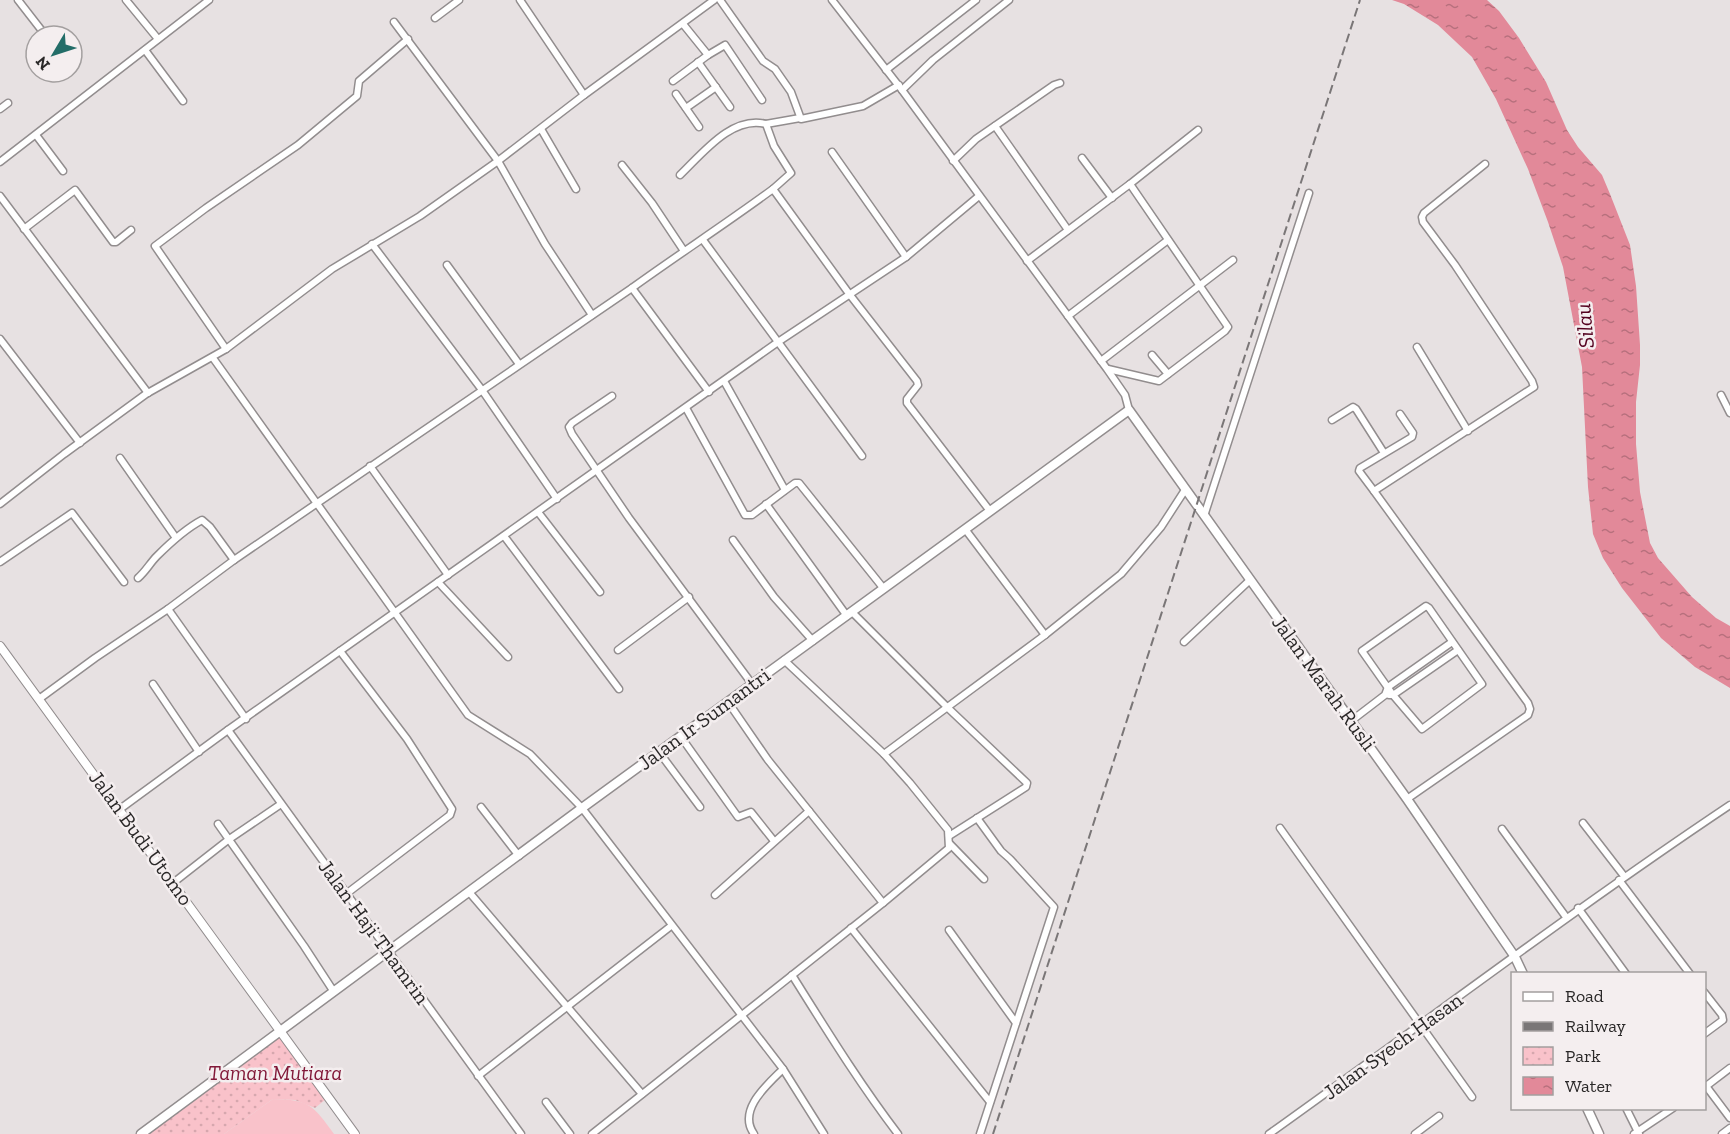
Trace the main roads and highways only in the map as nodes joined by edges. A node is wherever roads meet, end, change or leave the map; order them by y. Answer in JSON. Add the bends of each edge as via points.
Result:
{"nodes":[{"id":1,"x":1129,"y":410,"type":"joint"},
{"id":2,"x":1522,"y":972,"type":"edge"},
{"id":3,"x":1588,"y":1110,"type":"edge"},
{"id":4,"x":141,"y":1134,"type":"edge"},
{"id":5,"x":1599,"y":1134,"type":"edge"}],
"edges":[{"from":1,"to":2,"type":"main road","name":"Jalan Marah Rusli","via":[[1407,799]]},
{"from":1,"to":4,"type":"main road","name":"Jalan Ir Sumantri"},
{"from":3,"to":5,"type":"main road"}]}
